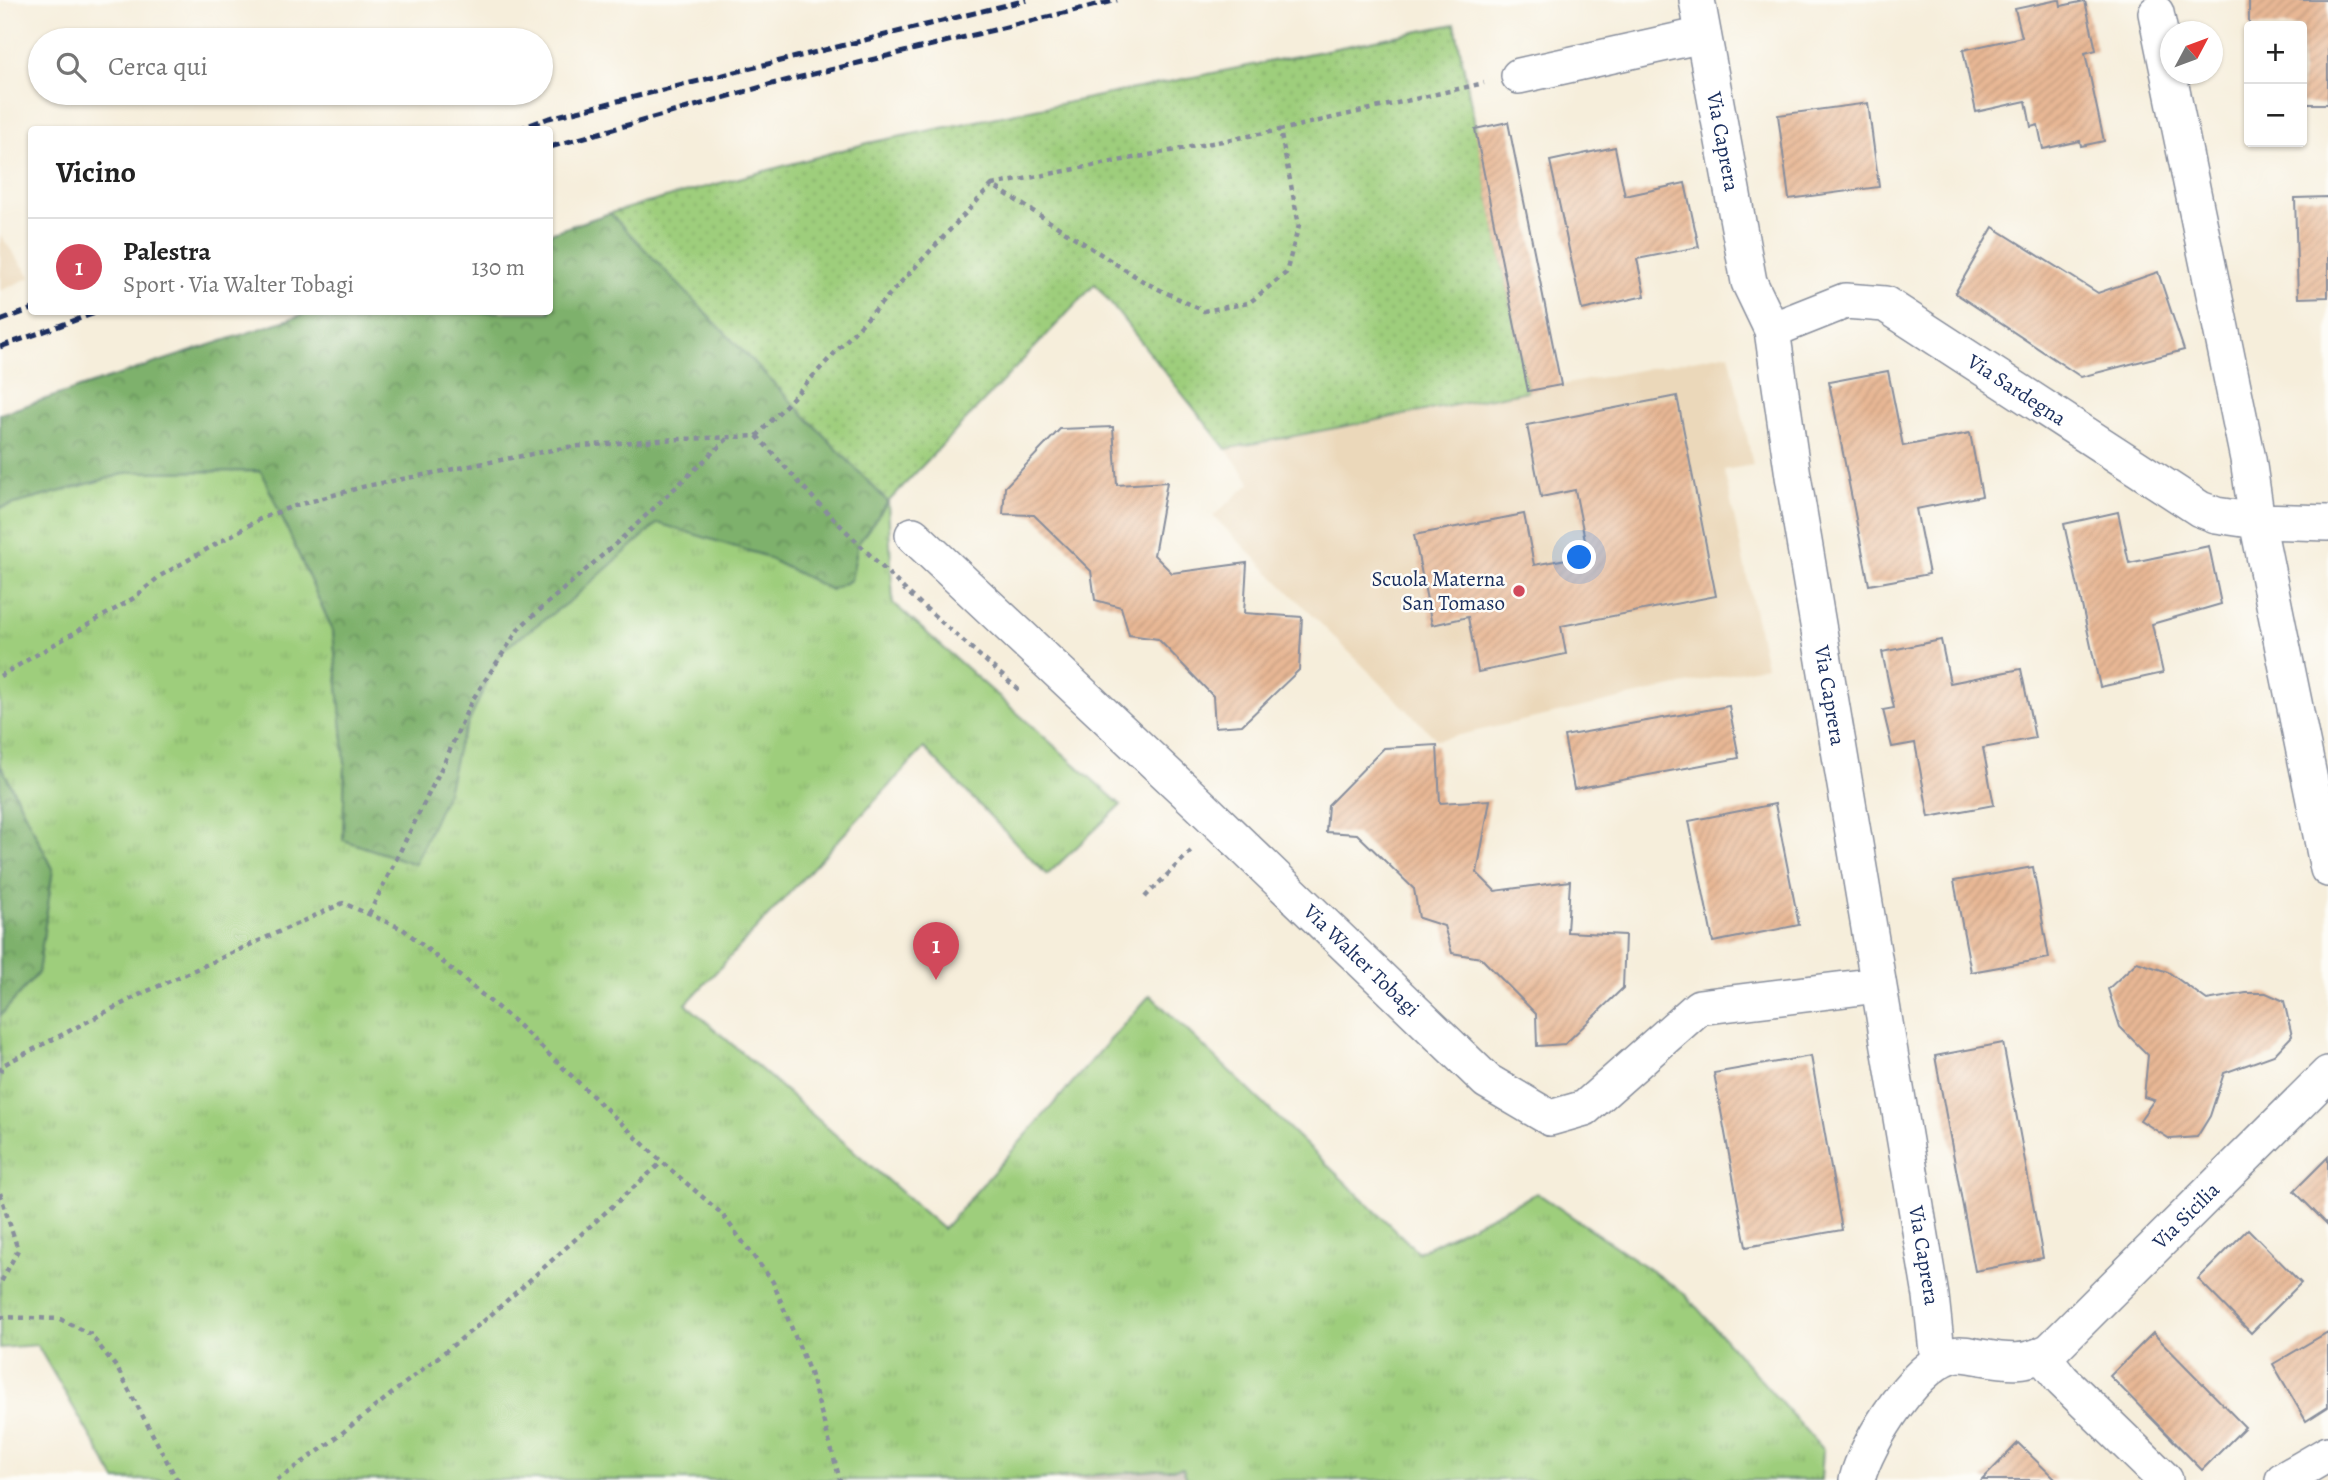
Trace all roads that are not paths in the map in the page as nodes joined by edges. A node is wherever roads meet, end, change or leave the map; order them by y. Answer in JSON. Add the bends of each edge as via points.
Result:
{"nodes":[{"id":1,"x":1697,"y":0,"type":"edge"},
{"id":2,"x":2156,"y":13,"type":"dead end"},
{"id":3,"x":1703,"y":35,"type":"junction"},
{"id":4,"x":1519,"y":76,"type":"road end"},
{"id":5,"x":1772,"y":330,"type":"junction"},
{"id":6,"x":2257,"y":521,"type":"junction"},
{"id":7,"x":2328,"y":523,"type":"edge"},
{"id":8,"x":913,"y":535,"type":"dead end"},
{"id":9,"x":2328,"y":869,"type":"edge"},
{"id":10,"x":1878,"y":985,"type":"junction"},
{"id":11,"x":2328,"y":1074,"type":"edge"},
{"id":12,"x":2042,"y":1355,"type":"junction"},
{"id":13,"x":1938,"y":1361,"type":"junction"},
{"id":14,"x":2328,"y":1454,"type":"edge"},
{"id":15,"x":1857,"y":1480,"type":"edge"},
{"id":16,"x":2165,"y":1480,"type":"edge"},
{"id":17,"x":2283,"y":1480,"type":"edge"}],
"edges":[{"from":1,"to":3,"type":"street","name":"Via Caprera"},
{"from":2,"to":6,"type":"street"},
{"from":3,"to":4,"type":"street"},
{"from":3,"to":5,"type":"street","name":"Via Caprera","via":[[1749,282]]},
{"from":5,"to":6,"type":"street","name":"Via Sardegna","via":[[1845,301],[1885,304],[2200,509]]},
{"from":5,"to":10,"type":"street","name":"Via Caprera"},
{"from":6,"to":7,"type":"street","name":"Via Sardegna"},
{"from":6,"to":9,"type":"street"},
{"from":8,"to":10,"type":"street","name":"Via Walter Tobagi","via":[[1487,1081],[1550,1118],[1585,1108],[1699,1007]]},
{"from":10,"to":13,"type":"street","name":"Via Caprera"},
{"from":11,"to":12,"type":"street","name":"Via Sicilia"},
{"from":12,"to":13,"type":"street","name":"Via Sicilia","via":[[2025,1362],[1959,1354]]},
{"from":12,"to":16,"type":"street"},
{"from":13,"to":15,"type":"street","via":[[1881,1425]]},
{"from":14,"to":17,"type":"street"}]}
